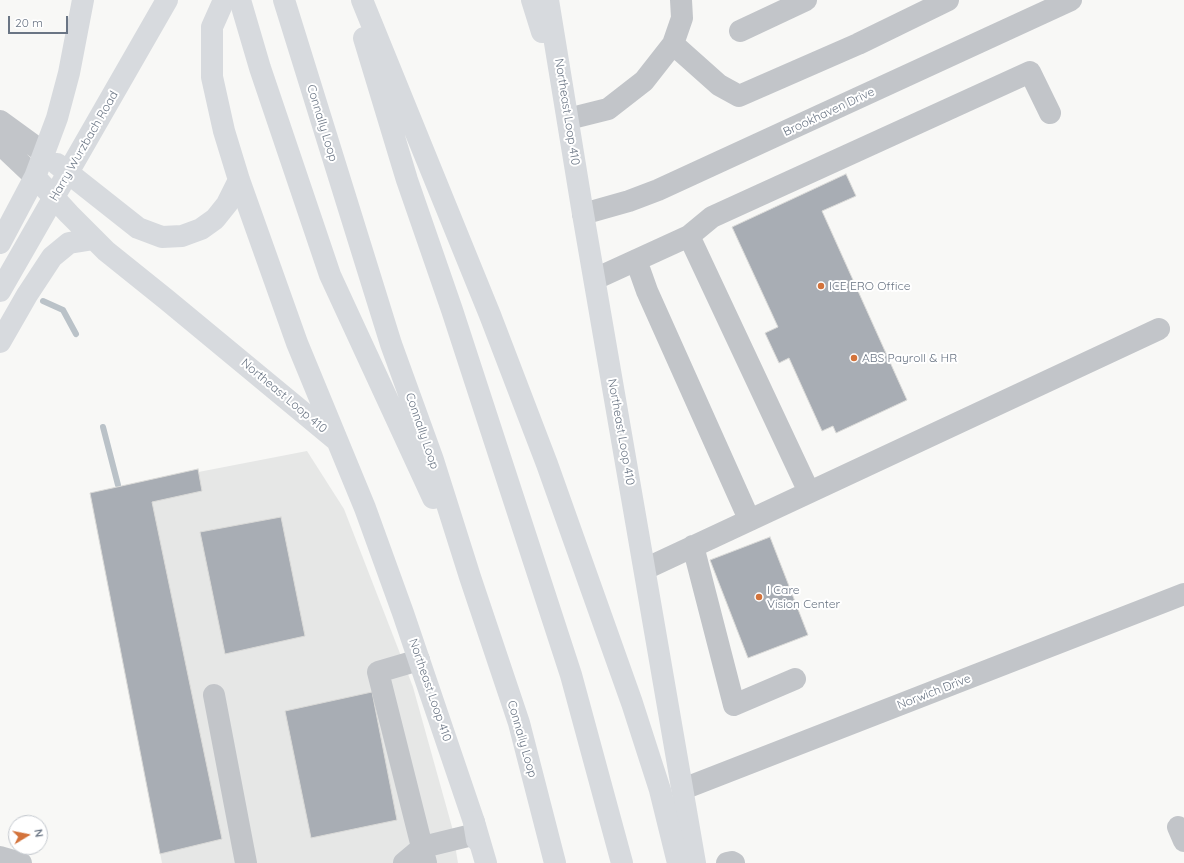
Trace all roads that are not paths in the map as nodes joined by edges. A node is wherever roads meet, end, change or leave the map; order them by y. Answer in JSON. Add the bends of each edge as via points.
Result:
{"nodes":[{"id":1,"x":83,"y":0,"type":"edge"},
{"id":2,"x":167,"y":0,"type":"edge"},
{"id":3,"x":224,"y":0,"type":"edge"},
{"id":4,"x":240,"y":0,"type":"edge"},
{"id":5,"x":353,"y":0,"type":"edge"},
{"id":6,"x":362,"y":0,"type":"edge"},
{"id":7,"x":532,"y":0,"type":"edge"},
{"id":8,"x":548,"y":0,"type":"edge"},
{"id":9,"x":681,"y":0,"type":"edge"},
{"id":10,"x":806,"y":0,"type":"edge"},
{"id":11,"x":948,"y":0,"type":"edge"},
{"id":12,"x":1071,"y":0,"type":"edge"},
{"id":13,"x":286,"y":7,"type":"edge"},
{"id":14,"x":740,"y":31,"type":"dead end"},
{"id":15,"x":673,"y":44,"type":"junction"},
{"id":16,"x":1050,"y":113,"type":"dead end"},
{"id":17,"x":568,"y":120,"type":"junction"},
{"id":18,"x":0,"y":121,"type":"edge"},
{"id":19,"x":0,"y":144,"type":"edge"},
{"id":20,"x":44,"y":153,"type":"junction"},
{"id":21,"x":68,"y":174,"type":"junction"},
{"id":22,"x":35,"y":177,"type":"junction"},
{"id":23,"x":239,"y":180,"type":"junction"},
{"id":24,"x":53,"y":197,"type":"junction"},
{"id":25,"x":583,"y":214,"type":"junction"},
{"id":26,"x":689,"y":236,"type":"junction"},
{"id":27,"x":94,"y":239,"type":"junction"},
{"id":28,"x":0,"y":243,"type":"edge"},
{"id":29,"x":636,"y":260,"type":"junction"},
{"id":30,"x":595,"y":279,"type":"junction"},
{"id":31,"x":0,"y":291,"type":"edge"},
{"id":32,"x":1159,"y":329,"type":"dead end"},
{"id":33,"x":0,"y":342,"type":"edge"},
{"id":34,"x":338,"y":441,"type":"junction"},
{"id":35,"x":809,"y":492,"type":"junction"},
{"id":36,"x":749,"y":519,"type":"junction"},
{"id":37,"x":693,"y":546,"type":"junction"},
{"id":38,"x":645,"y":569,"type":"junction"},
{"id":39,"x":470,"y":577,"type":"junction"},
{"id":40,"x":1184,"y":594,"type":"edge"},
{"id":41,"x":419,"y":660,"type":"junction"},
{"id":42,"x":795,"y":679,"type":"dead end"},
{"id":43,"x":214,"y":695,"type":"dead end"},
{"id":44,"x":683,"y":789,"type":"junction"},
{"id":45,"x":475,"y":828,"type":"junction"},
{"id":46,"x":425,"y":855,"type":"edge"},
{"id":47,"x":0,"y":857,"type":"edge"},
{"id":48,"x":21,"y":863,"type":"edge"},
{"id":49,"x":246,"y":863,"type":"edge"},
{"id":50,"x":404,"y":863,"type":"edge"},
{"id":51,"x":481,"y":863,"type":"edge"},
{"id":52,"x":486,"y":863,"type":"edge"},
{"id":53,"x":555,"y":863,"type":"edge"},
{"id":54,"x":622,"y":863,"type":"edge"},
{"id":55,"x":678,"y":863,"type":"edge"},
{"id":56,"x":695,"y":863,"type":"edge"},
{"id":57,"x":727,"y":863,"type":"edge"},
{"id":58,"x":734,"y":863,"type":"edge"}],
"edges":[{"from":1,"to":20,"type":"main road","via":[[69,73]]},
{"from":2,"to":21,"type":"main road","name":"Harry Wurzbach Road"},
{"from":3,"to":23,"type":"main road","via":[[212,27],[212,77],[224,131]]},
{"from":4,"to":39,"type":"main road","via":[[260,68],[330,275]]},
{"from":5,"to":54,"type":"main road","via":[[407,180],[571,675]]},
{"from":6,"to":55,"type":"main road","via":[[490,315],[547,464],[632,703],[660,790]]},
{"from":7,"to":17,"type":"main road"},
{"from":8,"to":17,"type":"main road","name":"Northeast Loop 410"},
{"from":9,"to":15,"type":"street","via":[[682,18]]},
{"from":10,"to":14,"type":"street"},
{"from":11,"to":15,"type":"street","via":[[858,44],[739,96],[719,85]]},
{"from":12,"to":25,"type":"street","name":"Brookhaven Drive","via":[[658,190]]},
{"from":13,"to":39,"type":"main road","name":"Connally Loop","via":[[391,344],[433,460]]},
{"from":15,"to":17,"type":"street","via":[[644,81],[608,109]]},
{"from":16,"to":26,"type":"street","via":[[1030,72],[712,217]]},
{"from":17,"to":25,"type":"main road","name":"Northeast Loop 410"},
{"from":18,"to":20,"type":"street"},
{"from":19,"to":22,"type":"street"},
{"from":20,"to":21,"type":"main road"},
{"from":20,"to":22,"type":"main road"},
{"from":21,"to":23,"type":"main road","via":[[138,228],[162,237],[182,236],[201,229],[215,219],[227,204]]},
{"from":21,"to":24,"type":"main road","name":"Harry Wurzbach Road"},
{"from":22,"to":24,"type":"main road","name":"Northeast Loop 410"},
{"from":22,"to":28,"type":"main road"},
{"from":23,"to":34,"type":"main road","via":[[297,343]]},
{"from":24,"to":27,"type":"main road","name":"Northeast Loop 410"},
{"from":24,"to":31,"type":"main road","name":"Harry Wurzbach Road"},
{"from":25,"to":30,"type":"main road","name":"Northeast Loop 410"},
{"from":26,"to":29,"type":"street"},
{"from":26,"to":35,"type":"street"},
{"from":27,"to":33,"type":"main road","via":[[69,243],[52,257]]},
{"from":27,"to":34,"type":"main road","name":"Northeast Loop 410"},
{"from":29,"to":30,"type":"street"},
{"from":29,"to":36,"type":"street","via":[[647,291]]},
{"from":30,"to":38,"type":"main road","name":"Northeast Loop 410"},
{"from":32,"to":35,"type":"street"},
{"from":34,"to":41,"type":"main road","name":"Northeast Loop 410","via":[[365,508]]},
{"from":35,"to":36,"type":"street"},
{"from":36,"to":37,"type":"street"},
{"from":37,"to":38,"type":"street"},
{"from":37,"to":42,"type":"street","via":[[734,705]]},
{"from":38,"to":44,"type":"main road","name":"Northeast Loop 410"},
{"from":39,"to":53,"type":"main road","name":"Connally Loop","via":[[519,723]]},
{"from":40,"to":44,"type":"street","name":"Norwich Drive"},
{"from":41,"to":45,"type":"main road","name":"Northeast Loop 410"},
{"from":41,"to":46,"type":"street","via":[[378,672]]},
{"from":43,"to":49,"type":"street"},
{"from":44,"to":56,"type":"main road","name":"Northeast Loop 410"},
{"from":45,"to":46,"type":"street"},
{"from":45,"to":51,"type":"main road","name":"Northeast Loop 410"},
{"from":45,"to":52,"type":"main road"},
{"from":46,"to":50,"type":"street"},
{"from":47,"to":48,"type":"street"},
{"from":57,"to":58,"type":"street"}]}
